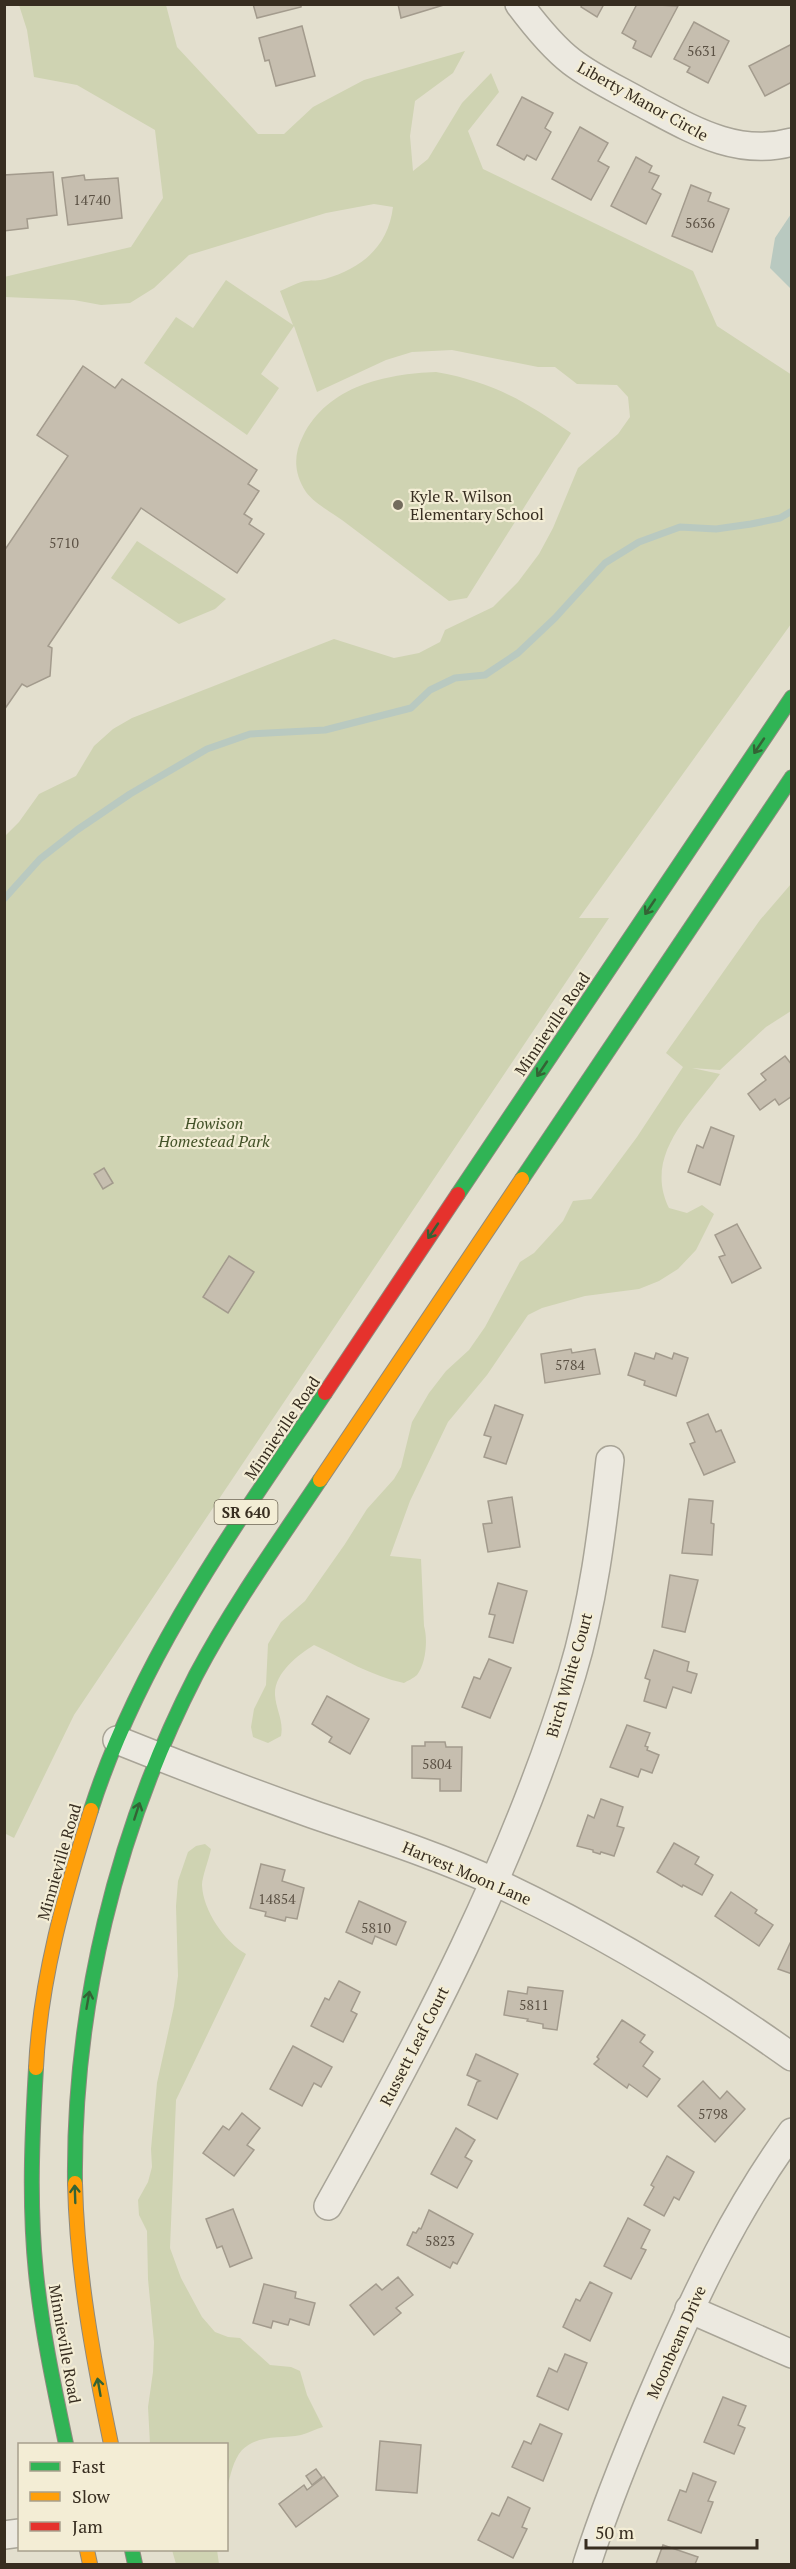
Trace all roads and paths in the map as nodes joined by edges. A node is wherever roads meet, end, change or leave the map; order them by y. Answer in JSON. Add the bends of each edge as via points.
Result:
{"nodes":[{"id":1,"x":519,"y":4,"type":"edge"},
{"id":2,"x":792,"y":142,"type":"edge"},
{"id":3,"x":792,"y":697,"type":"edge"},
{"id":4,"x":792,"y":777,"type":"edge"},
{"id":5,"x":610,"y":1460,"type":"dead end"},
{"id":6,"x":117,"y":1740,"type":"junction"},
{"id":7,"x":157,"y":1756,"type":"junction"},
{"id":8,"x":493,"y":1882,"type":"junction"},
{"id":9,"x":792,"y":2057,"type":"edge"},
{"id":10,"x":792,"y":2132,"type":"edge"},
{"id":11,"x":328,"y":2206,"type":"dead end"},
{"id":12,"x":689,"y":2309,"type":"junction"},
{"id":13,"x":792,"y":2355,"type":"edge"},
{"id":14,"x":66,"y":2443,"type":"edge"},
{"id":15,"x":111,"y":2443,"type":"edge"},
{"id":16,"x":587,"y":2565,"type":"edge"}],
"edges":[{"from":1,"to":2,"type":"street","name":"Liberty Manor Circle","via":[[570,61],[693,130],[737,146],[765,147]]},
{"from":3,"to":6,"type":"main road","name":"Minnieville Road","number":"SR 640","one_way":true,"via":[[217,1553],[163,1643]]},
{"from":4,"to":7,"type":"main road","name":"Minnieville Road","number":"SR 640","via":[[236,1605],[195,1676]]},
{"from":5,"to":8,"type":"street","name":"Birch White Court","via":[[591,1598],[573,1673],[543,1761]]},
{"from":6,"to":7,"type":"street","name":"Harvest Moon Lane"},
{"from":6,"to":14,"type":"main road","name":"Minnieville Road","number":"SR 640","via":[[64,1897],[47,1976],[33,2099],[34,2256]]},
{"from":7,"to":8,"type":"street","name":"Harvest Moon Lane"},
{"from":15,"to":7,"type":"main road","name":"Minnieville Road","number":"SR 640","one_way":true,"via":[[89,2334],[78,2247],[78,2089],[85,2020],[100,1938]]},
{"from":8,"to":9,"type":"street","name":"Harvest Moon Lane","via":[[578,1923],[664,1972]]},
{"from":8,"to":11,"type":"street","name":"Russett Leaf Court","via":[[426,2023]]},
{"from":10,"to":12,"type":"street","name":"Moonbeam Drive","via":[[741,2210]]},
{"from":12,"to":13,"type":"street"},
{"from":12,"to":16,"type":"street","name":"Moonbeam Drive","via":[[634,2437]]}]}
